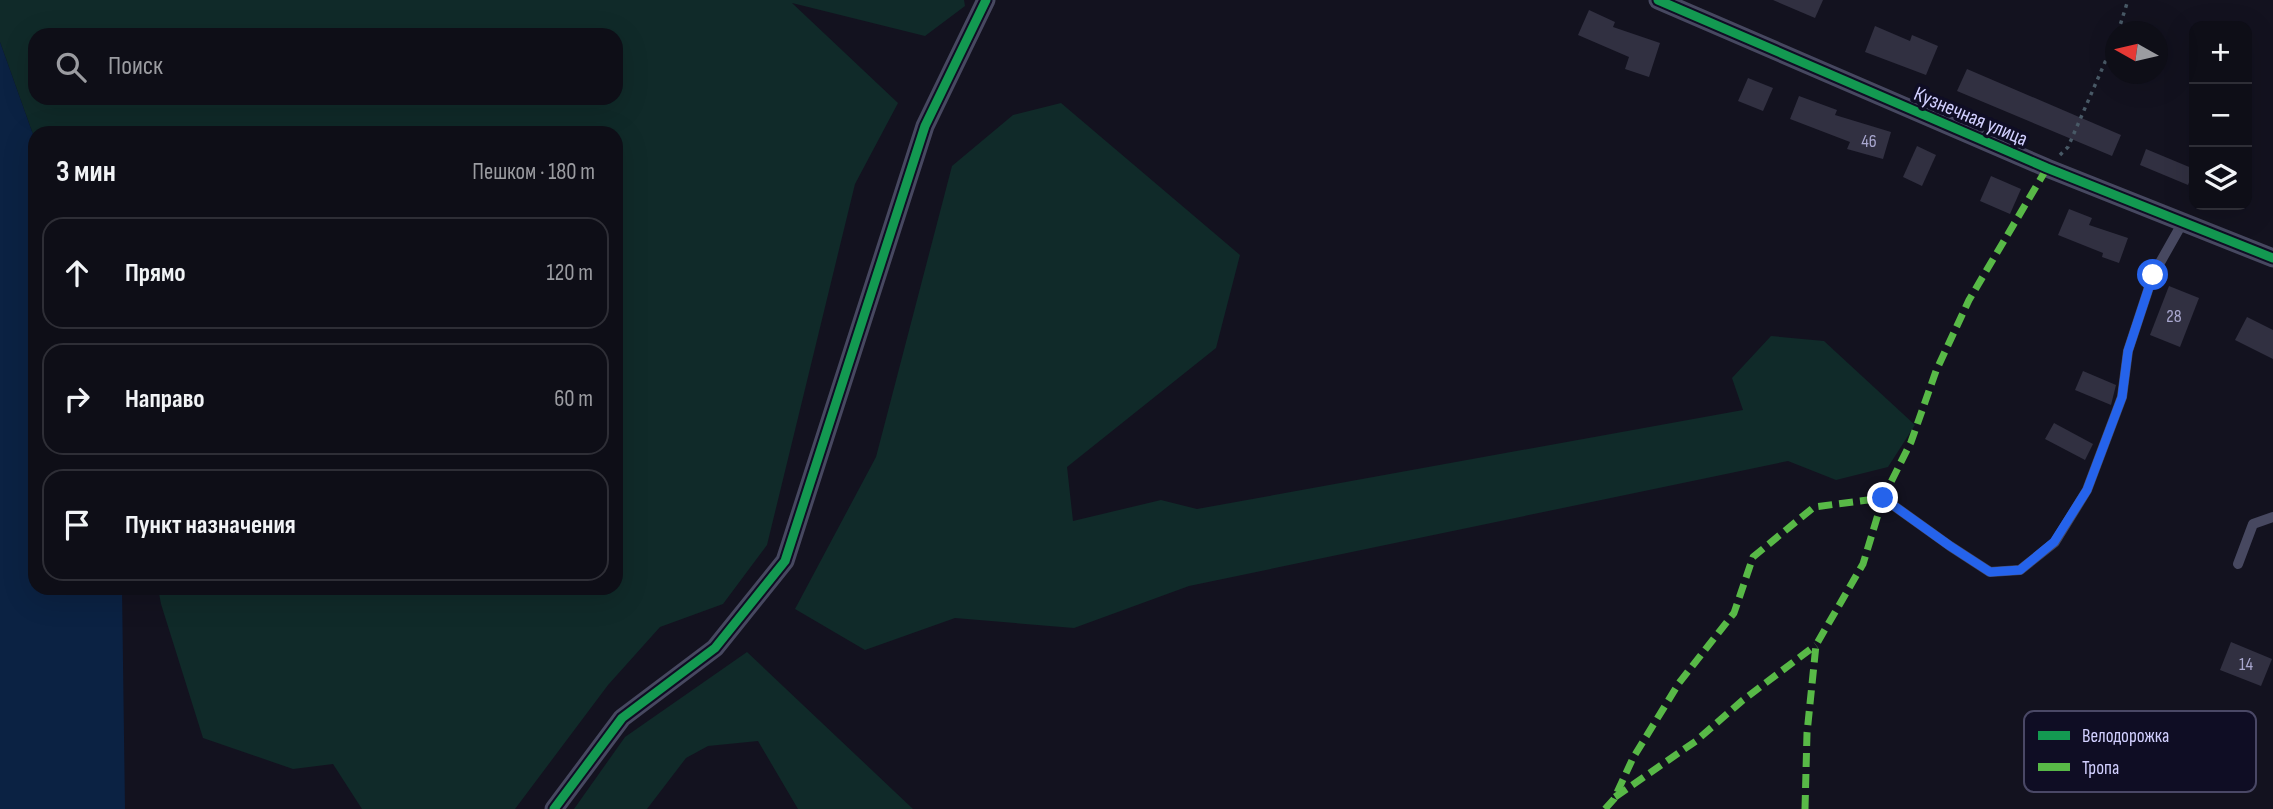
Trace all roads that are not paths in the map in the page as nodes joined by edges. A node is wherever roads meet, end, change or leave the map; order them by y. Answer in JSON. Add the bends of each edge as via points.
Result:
{"nodes":[{"id":1,"x":986,"y":0,"type":"edge"},
{"id":2,"x":1658,"y":0,"type":"edge"},
{"id":3,"x":2183,"y":221,"type":"junction"},
{"id":4,"x":2273,"y":258,"type":"edge"},
{"id":5,"x":1883,"y":498,"type":"dead end"},
{"id":6,"x":2273,"y":517,"type":"edge"},
{"id":7,"x":2238,"y":564,"type":"dead end"},
{"id":8,"x":554,"y":809,"type":"edge"}],
"edges":[{"from":1,"to":8,"type":"street","via":[[925,126],[785,561],[715,648],[622,718]]},
{"from":2,"to":3,"type":"street","name":"Кузнечная улица","via":[[2047,168]]},
{"from":3,"to":4,"type":"street","name":"Кузнечная улица"},
{"from":3,"to":5,"type":"lane","via":[[2153,275],[2128,351],[2122,397],[2087,490],[2054,542],[2020,570],[1990,572]]},
{"from":6,"to":7,"type":"lane","via":[[2253,524]]}]}
